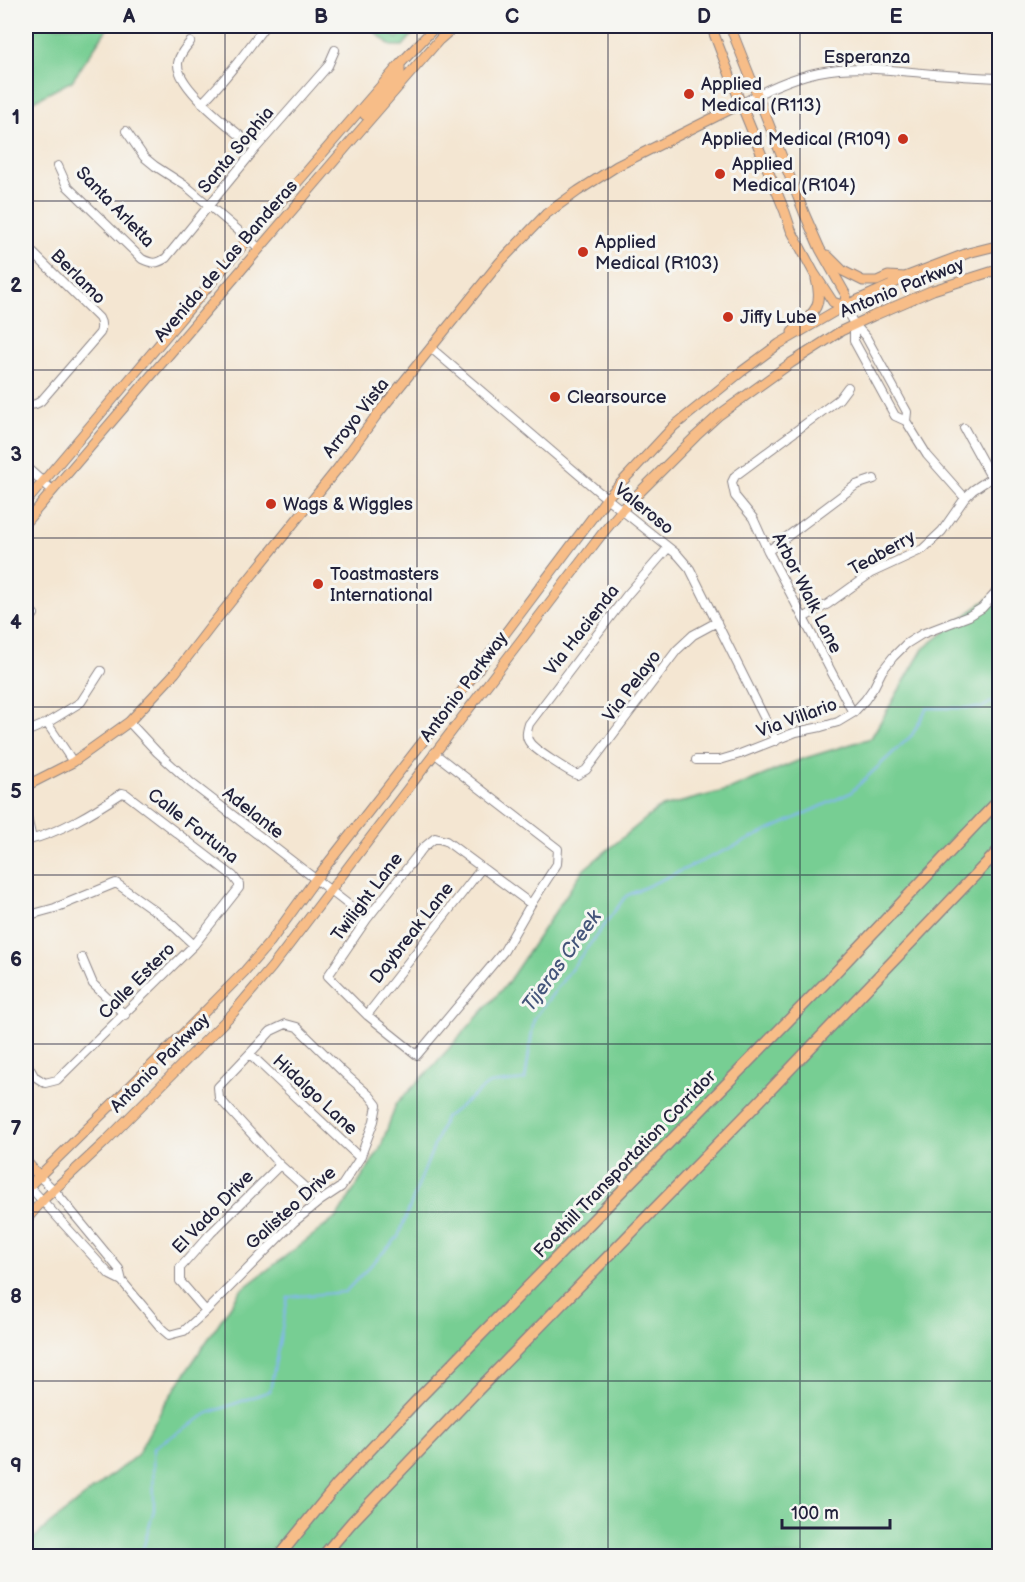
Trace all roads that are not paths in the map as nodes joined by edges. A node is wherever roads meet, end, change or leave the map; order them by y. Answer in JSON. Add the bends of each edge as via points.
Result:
{"nodes":[{"id":1,"x":264,"y":26,"type":"edge"},
{"id":2,"x":436,"y":26,"type":"edge"},
{"id":3,"x":443,"y":26,"type":"edge"},
{"id":4,"x":455,"y":26,"type":"edge"},
{"id":5,"x":711,"y":26,"type":"edge"},
{"id":6,"x":730,"y":26,"type":"edge"},
{"id":7,"x":189,"y":42,"type":"dead end"},
{"id":8,"x":335,"y":50,"type":"dead end"},
{"id":9,"x":400,"y":64,"type":"junction"},
{"id":10,"x":410,"y":73,"type":"junction"},
{"id":11,"x":999,"y":78,"type":"edge"},
{"id":12,"x":757,"y":94,"type":"junction"},
{"id":13,"x":202,"y":103,"type":"junction"},
{"id":14,"x":741,"y":104,"type":"junction"},
{"id":15,"x":126,"y":131,"type":"dead end"},
{"id":16,"x":256,"y":148,"type":"junction"},
{"id":17,"x":345,"y":148,"type":"junction"},
{"id":18,"x":58,"y":166,"type":"dead end"},
{"id":19,"x":209,"y":206,"type":"junction"},
{"id":20,"x":249,"y":238,"type":"junction"},
{"id":21,"x":999,"y":245,"type":"edge"},
{"id":22,"x":26,"y":246,"type":"edge"},
{"id":23,"x":259,"y":248,"type":"junction"},
{"id":24,"x":820,"y":249,"type":"junction"},
{"id":25,"x":154,"y":263,"type":"joint"},
{"id":26,"x":999,"y":269,"type":"edge"},
{"id":27,"x":814,"y":273,"type":"junction"},
{"id":28,"x":905,"y":277,"type":"junction"},
{"id":29,"x":844,"y":306,"type":"junction"},
{"id":30,"x":854,"y":324,"type":"junction"},
{"id":31,"x":779,"y":344,"type":"junction"},
{"id":32,"x":431,"y":348,"type":"junction"},
{"id":33,"x":848,"y":387,"type":"dead end"},
{"id":34,"x":26,"y":402,"type":"edge"},
{"id":35,"x":906,"y":421,"type":"junction"},
{"id":36,"x":964,"y":428,"type":"dead end"},
{"id":37,"x":26,"y":467,"type":"edge"},
{"id":38,"x":999,"y":472,"type":"edge"},
{"id":39,"x":991,"y":477,"type":"junction"},
{"id":40,"x":874,"y":479,"type":"dead end"},
{"id":41,"x":42,"y":481,"type":"junction"},
{"id":42,"x":52,"y":490,"type":"junction"},
{"id":43,"x":607,"y":498,"type":"junction"},
{"id":44,"x":965,"y":498,"type":"junction"},
{"id":45,"x":26,"y":502,"type":"edge"},
{"id":46,"x":622,"y":510,"type":"junction"},
{"id":47,"x":26,"y":522,"type":"edge"},
{"id":48,"x":668,"y":548,"type":"junction"},
{"id":49,"x":768,"y":551,"type":"junction"},
{"id":50,"x":999,"y":586,"type":"edge"},
{"id":51,"x":34,"y":614,"type":"dead end"},
{"id":52,"x":803,"y":618,"type":"junction"},
{"id":53,"x":717,"y":622,"type":"junction"},
{"id":54,"x":26,"y":625,"type":"edge"},
{"id":55,"x":101,"y":671,"type":"dead end"},
{"id":56,"x":853,"y":713,"type":"junction"},
{"id":57,"x":129,"y":722,"type":"junction"},
{"id":58,"x":47,"y":723,"type":"junction"},
{"id":59,"x":26,"y":732,"type":"edge"},
{"id":60,"x":776,"y":741,"type":"junction"},
{"id":61,"x":434,"y":753,"type":"junction"},
{"id":62,"x":696,"y":760,"type":"dead end"},
{"id":63,"x":72,"y":762,"type":"junction"},
{"id":64,"x":577,"y":775,"type":"joint"},
{"id":65,"x":26,"y":786,"type":"edge"},
{"id":66,"x":999,"y":799,"type":"edge"},
{"id":67,"x":26,"y":813,"type":"edge"},
{"id":68,"x":29,"y":840,"type":"edge"},
{"id":69,"x":999,"y":849,"type":"edge"},
{"id":70,"x":481,"y":868,"type":"junction"},
{"id":71,"x":315,"y":880,"type":"junction"},
{"id":72,"x":239,"y":888,"type":"joint"},
{"id":73,"x":330,"y":891,"type":"junction"},
{"id":74,"x":531,"y":904,"type":"junction"},
{"id":75,"x":26,"y":916,"type":"edge"},
{"id":76,"x":367,"y":919,"type":"junction"},
{"id":77,"x":195,"y":945,"type":"junction"},
{"id":78,"x":82,"y":958,"type":"dead end"},
{"id":79,"x":125,"y":1015,"type":"junction"},
{"id":80,"x":367,"y":1015,"type":"junction"},
{"id":81,"x":250,"y":1054,"type":"junction"},
{"id":82,"x":26,"y":1062,"type":"edge"},
{"id":83,"x":360,"y":1158,"type":"junction"},
{"id":84,"x":26,"y":1161,"type":"edge"},
{"id":85,"x":280,"y":1165,"type":"junction"},
{"id":86,"x":40,"y":1177,"type":"junction"},
{"id":87,"x":27,"y":1185,"type":"edge"},
{"id":88,"x":54,"y":1190,"type":"junction"},
{"id":89,"x":43,"y":1200,"type":"junction"},
{"id":90,"x":320,"y":1201,"type":"junction"},
{"id":91,"x":26,"y":1220,"type":"edge"},
{"id":92,"x":122,"y":1281,"type":"junction"},
{"id":93,"x":206,"y":1311,"type":"junction"},
{"id":94,"x":279,"y":1557,"type":"edge"},
{"id":95,"x":323,"y":1557,"type":"edge"}],
"edges":[{"from":1,"to":13,"type":"street"},
{"from":2,"to":9,"type":"main road","name":"Avenida de Las Banderas"},
{"from":3,"to":10,"type":"main road","via":[[412,58]]},
{"from":4,"to":10,"type":"main road","name":"Avenida de Las Banderas"},
{"from":5,"to":14,"type":"main road"},
{"from":6,"to":12,"type":"main road"},
{"from":7,"to":13,"type":"street","via":[[180,56],[179,70]]},
{"from":8,"to":16,"type":"street","name":"Santa Sophia","via":[[328,66]]},
{"from":9,"to":17,"type":"main road","via":[[400,72],[350,134]]},
{"from":9,"to":20,"type":"main road","name":"Avenida de Las Banderas"},
{"from":10,"to":17,"type":"main road","name":"Avenida de Las Banderas"},
{"from":11,"to":12,"type":"street","name":"Esperanza","via":[[840,69],[813,73]]},
{"from":12,"to":14,"type":"street","name":"Esperanza"},
{"from":12,"to":24,"type":"main road"},
{"from":13,"to":16,"type":"street"},
{"from":14,"to":27,"type":"main road","via":[[791,230]]},
{"from":14,"to":32,"type":"main road","name":"Arroyo Vista","via":[[617,166],[546,214],[500,262]]},
{"from":15,"to":19,"type":"street","via":[[144,157]]},
{"from":16,"to":19,"type":"street","name":"Santa Sophia"},
{"from":17,"to":23,"type":"main road","name":"Avenida de Las Banderas"},
{"from":18,"to":25,"type":"street","name":"Santa Arletta","via":[[68,186],[142,258]]},
{"from":19,"to":20,"type":"street"},
{"from":19,"to":25,"type":"street","name":"Santa Sophia","via":[[166,258]]},
{"from":20,"to":23,"type":"street"},
{"from":20,"to":41,"type":"main road","name":"Avenida de Las Banderas"},
{"from":21,"to":28,"type":"main road","name":"Antonio Parkway"},
{"from":22,"to":34,"type":"street","name":"Berlamo","via":[[99,318],[102,328],[41,401],[35,405]]},
{"from":23,"to":42,"type":"main road","name":"Avenida de Las Banderas"},
{"from":24,"to":28,"type":"main road","via":[[843,271],[863,281]]},
{"from":24,"to":29,"type":"main road","via":[[846,295]]},
{"from":26,"to":30,"type":"main road","name":"Antonio Parkway","via":[[933,290]]},
{"from":27,"to":29,"type":"main road","via":[[833,302]]},
{"from":27,"to":31,"type":"main road","via":[[820,296],[815,309]]},
{"from":28,"to":29,"type":"main road","name":"Antonio Parkway"},
{"from":29,"to":30,"type":"street"},
{"from":29,"to":31,"type":"main road","name":"Antonio Parkway"},
{"from":30,"to":35,"type":"street","via":[[866,337],[907,412]]},
{"from":30,"to":35,"type":"street","via":[[854,341],[895,416]]},
{"from":30,"to":46,"type":"main road","name":"Antonio Parkway","via":[[719,415]]},
{"from":31,"to":43,"type":"main road","name":"Antonio Parkway","via":[[674,426]]},
{"from":32,"to":43,"type":"street","name":"Valeroso"},
{"from":32,"to":57,"type":"main road","name":"Arroyo Vista","via":[[192,653]]},
{"from":33,"to":49,"type":"street","name":"Arbor Walk Lane","via":[[839,399],[732,482],[735,496],[753,518]]},
{"from":35,"to":44,"type":"street","via":[[927,455]]},
{"from":36,"to":39,"type":"street"},
{"from":37,"to":41,"type":"street"},
{"from":38,"to":39,"type":"street","name":"Teaberry"},
{"from":39,"to":44,"type":"street","name":"Teaberry"},
{"from":40,"to":49,"type":"street","via":[[856,485]]},
{"from":41,"to":42,"type":"street"},
{"from":41,"to":45,"type":"main road","name":"Avenida de Las Banderas"},
{"from":42,"to":47,"type":"main road","name":"Avenida de Las Banderas"},
{"from":43,"to":46,"type":"street","name":"Valeroso"},
{"from":43,"to":71,"type":"main road","name":"Antonio Parkway"},
{"from":44,"to":52,"type":"street","name":"Teaberry","via":[[942,531],[923,549],[871,573]]},
{"from":46,"to":48,"type":"street","name":"Valeroso"},
{"from":46,"to":61,"type":"main road","name":"Antonio Parkway"},
{"from":48,"to":53,"type":"street","name":"Valeroso","via":[[690,569]]},
{"from":48,"to":64,"type":"street","name":"Via Hacienda","via":[[627,595],[529,724],[526,734],[530,743]]},
{"from":49,"to":52,"type":"street","name":"Arbor Walk Lane"},
{"from":50,"to":56,"type":"street","name":"Via Villario","via":[[982,608],[906,644]]},
{"from":51,"to":54,"type":"street"},
{"from":52,"to":56,"type":"street","name":"Arbor Walk Lane"},
{"from":53,"to":60,"type":"street","name":"Valeroso"},
{"from":53,"to":64,"type":"street","name":"Via Pelayo","via":[[693,634],[677,650],[586,770]]},
{"from":55,"to":58,"type":"street","via":[[81,702]]},
{"from":56,"to":60,"type":"street","name":"Via Villario","via":[[838,722]]},
{"from":57,"to":63,"type":"main road","name":"Arroyo Vista"},
{"from":57,"to":71,"type":"street","name":"Adelante","via":[[191,783]]},
{"from":58,"to":59,"type":"street"},
{"from":58,"to":63,"type":"street"},
{"from":60,"to":62,"type":"street","name":"Via Villario","via":[[720,760]]},
{"from":61,"to":73,"type":"main road","name":"Antonio Parkway"},
{"from":61,"to":74,"type":"street","via":[[558,849],[557,864]]},
{"from":63,"to":65,"type":"main road","name":"Arroyo Vista"},
{"from":66,"to":94,"type":"highway","name":"Foothill Transportation Corridor","via":[[832,976],[422,1395],[336,1486]]},
{"from":67,"to":68,"type":"street"},
{"from":68,"to":72,"type":"street","name":"Calle Fortuna","via":[[62,829],[122,793],[238,880]]},
{"from":69,"to":95,"type":"highway","via":[[392,1480]]},
{"from":70,"to":74,"type":"street"},
{"from":70,"to":76,"type":"street","name":"Twilight Lane","via":[[446,841],[435,838]]},
{"from":70,"to":80,"type":"street","name":"Daybreak Lane"},
{"from":71,"to":73,"type":"street","name":"Adelante"},
{"from":71,"to":86,"type":"main road","name":"Antonio Parkway","via":[[244,972]]},
{"from":72,"to":77,"type":"street","name":"Calle Estero"},
{"from":73,"to":76,"type":"street","name":"Adelante"},
{"from":73,"to":88,"type":"main road","name":"Antonio Parkway","via":[[233,1013]]},
{"from":74,"to":80,"type":"street","via":[[504,951],[417,1055]]},
{"from":75,"to":77,"type":"street","via":[[116,883]]},
{"from":76,"to":80,"type":"street","name":"Twilight Lane","via":[[328,976]]},
{"from":77,"to":79,"type":"street","name":"Calle Estero"},
{"from":78,"to":79,"type":"street","via":[[93,984]]},
{"from":79,"to":82,"type":"street","name":"Calle Estero","via":[[57,1080],[45,1083],[34,1076]]},
{"from":81,"to":83,"type":"street","name":"Hidalgo Lane"},
{"from":81,"to":83,"type":"street","name":"Galisteo Drive","via":[[271,1031],[286,1024],[297,1027],[370,1096],[377,1105]]},
{"from":81,"to":85,"type":"street","via":[[218,1087],[219,1098]]},
{"from":83,"to":90,"type":"street","name":"Galisteo Drive","via":[[341,1187]]},
{"from":84,"to":86,"type":"main road"},
{"from":85,"to":90,"type":"street"},
{"from":85,"to":93,"type":"street","name":"El Vado Drive","via":[[180,1268],[180,1281]]},
{"from":86,"to":87,"type":"main road","name":"Antonio Parkway"},
{"from":86,"to":88,"type":"street"},
{"from":87,"to":89,"type":"street"},
{"from":88,"to":89,"type":"main road","name":"Antonio Parkway"},
{"from":88,"to":92,"type":"street","via":[[119,1269]]},
{"from":89,"to":91,"type":"main road","name":"Antonio Parkway"},
{"from":89,"to":92,"type":"street","via":[[110,1275]]},
{"from":90,"to":93,"type":"street","name":"Galisteo Drive"},
{"from":92,"to":93,"type":"street","name":"Galisteo Drive","via":[[169,1335],[184,1331]]}]}
